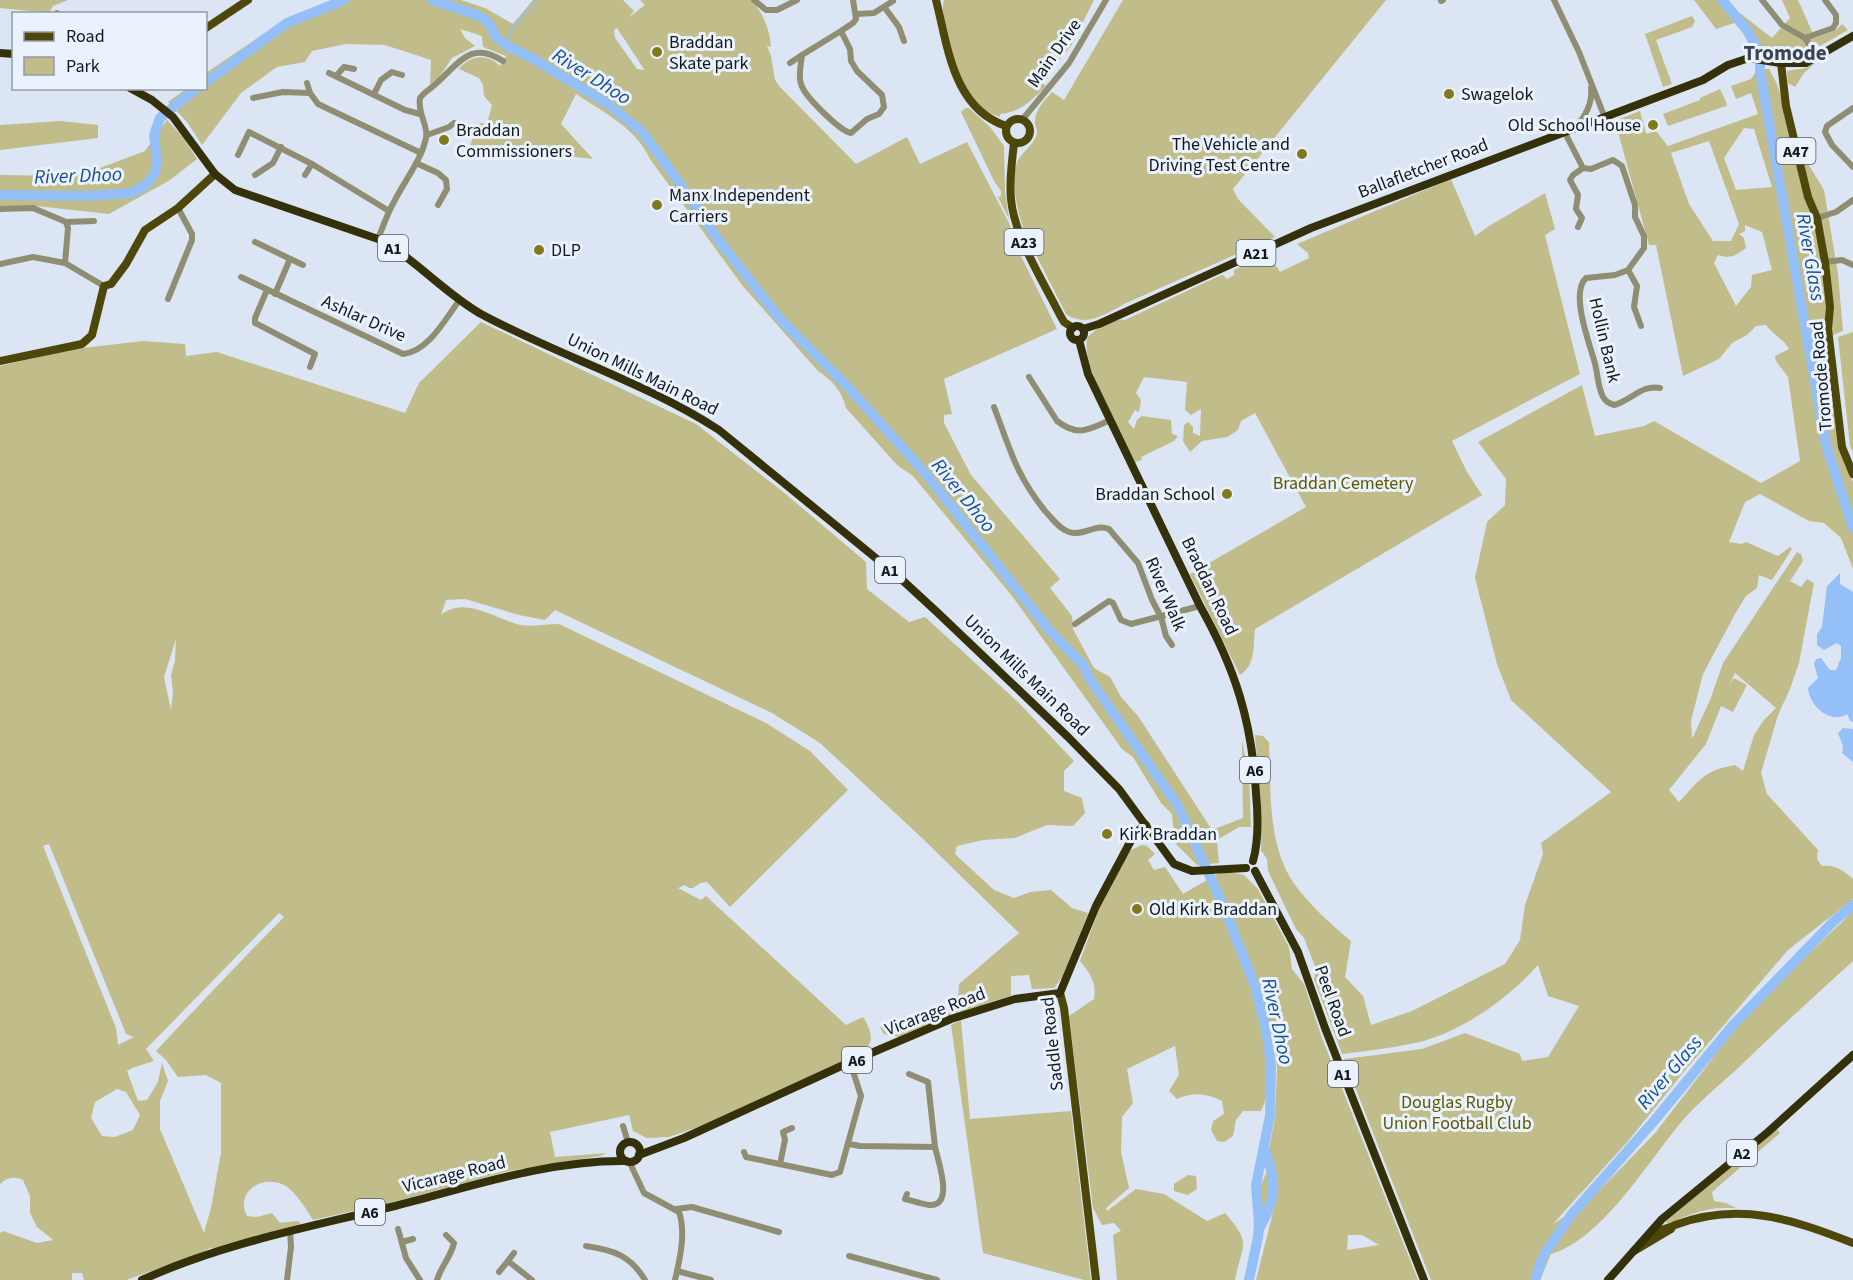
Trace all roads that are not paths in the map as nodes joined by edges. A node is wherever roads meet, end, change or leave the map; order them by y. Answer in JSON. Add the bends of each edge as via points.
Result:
{"nodes":[{"id":1,"x":248,"y":0,"type":"edge"},
{"id":2,"x":754,"y":0,"type":"edge"},
{"id":3,"x":853,"y":0,"type":"edge"},
{"id":4,"x":936,"y":0,"type":"edge"},
{"id":5,"x":1106,"y":0,"type":"edge"},
{"id":6,"x":1554,"y":0,"type":"edge"},
{"id":7,"x":1762,"y":0,"type":"edge"},
{"id":8,"x":1825,"y":0,"type":"edge"},
{"id":9,"x":792,"y":1,"type":"edge"},
{"id":10,"x":893,"y":2,"type":"dead end"},
{"id":11,"x":885,"y":8,"type":"junction"},
{"id":12,"x":857,"y":14,"type":"junction"},
{"id":13,"x":207,"y":27,"type":"edge"},
{"id":14,"x":841,"y":31,"type":"junction"},
{"id":15,"x":1853,"y":36,"type":"edge"},
{"id":16,"x":1805,"y":38,"type":"junction"},
{"id":17,"x":904,"y":41,"type":"dead end"},
{"id":18,"x":802,"y":55,"type":"junction"},
{"id":19,"x":1817,"y":58,"type":"junction"},
{"id":20,"x":503,"y":61,"type":"dead end"},
{"id":21,"x":790,"y":63,"type":"dead end"},
{"id":22,"x":1781,"y":63,"type":"junction"},
{"id":23,"x":354,"y":69,"type":"dead end"},
{"id":24,"x":402,"y":75,"type":"dead end"},
{"id":25,"x":307,"y":83,"type":"dead end"},
{"id":26,"x":1590,"y":83,"type":"junction"},
{"id":27,"x":310,"y":93,"type":"junction"},
{"id":28,"x":374,"y":94,"type":"junction"},
{"id":29,"x":149,"y":95,"type":"edge"},
{"id":30,"x":253,"y":98,"type":"dead end"},
{"id":31,"x":1853,"y":108,"type":"edge"},
{"id":32,"x":420,"y":114,"type":"junction"},
{"id":33,"x":1605,"y":118,"type":"junction"},
{"id":34,"x":1022,"y":120,"type":"junction"},
{"id":35,"x":454,"y":123,"type":"dead end"},
{"id":36,"x":1006,"y":126,"type":"junction"},
{"id":37,"x":1567,"y":132,"type":"junction"},
{"id":38,"x":426,"y":138,"type":"junction"},
{"id":39,"x":1014,"y":143,"type":"junction"},
{"id":40,"x":281,"y":147,"type":"junction"},
{"id":41,"x":421,"y":153,"type":"junction"},
{"id":42,"x":238,"y":155,"type":"dead end"},
{"id":43,"x":416,"y":163,"type":"junction"},
{"id":44,"x":312,"y":165,"type":"junction"},
{"id":45,"x":1853,"y":167,"type":"edge"},
{"id":46,"x":1583,"y":168,"type":"junction"},
{"id":47,"x":215,"y":174,"type":"junction"},
{"id":48,"x":255,"y":175,"type":"dead end"},
{"id":49,"x":305,"y":175,"type":"dead end"},
{"id":50,"x":1852,"y":203,"type":"edge"},
{"id":51,"x":438,"y":205,"type":"dead end"},
{"id":52,"x":178,"y":208,"type":"junction"},
{"id":53,"x":0,"y":209,"type":"edge"},
{"id":54,"x":389,"y":211,"type":"junction"},
{"id":55,"x":1817,"y":218,"type":"junction"},
{"id":56,"x":94,"y":221,"type":"dead end"},
{"id":57,"x":66,"y":222,"type":"junction"},
{"id":58,"x":1578,"y":227,"type":"dead end"},
{"id":59,"x":378,"y":239,"type":"junction"},
{"id":60,"x":255,"y":242,"type":"dead end"},
{"id":61,"x":290,"y":259,"type":"junction"},
{"id":62,"x":1825,"y":262,"type":"junction"},
{"id":63,"x":64,"y":263,"type":"junction"},
{"id":64,"x":0,"y":264,"type":"edge"},
{"id":65,"x":303,"y":265,"type":"dead end"},
{"id":66,"x":1853,"y":265,"type":"edge"},
{"id":67,"x":1628,"y":270,"type":"junction"},
{"id":68,"x":241,"y":277,"type":"dead end"},
{"id":69,"x":104,"y":286,"type":"junction"},
{"id":70,"x":267,"y":290,"type":"junction"},
{"id":71,"x":275,"y":294,"type":"junction"},
{"id":72,"x":168,"y":299,"type":"dead end"},
{"id":73,"x":459,"y":301,"type":"junction"},
{"id":74,"x":1641,"y":326,"type":"dead end"},
{"id":75,"x":1078,"y":329,"type":"junction"},
{"id":76,"x":0,"y":361,"type":"edge"},
{"id":77,"x":310,"y":367,"type":"dead end"},
{"id":78,"x":1029,"y":377,"type":"dead end"},
{"id":79,"x":1660,"y":388,"type":"dead end"},
{"id":80,"x":994,"y":407,"type":"dead end"},
{"id":81,"x":1110,"y":420,"type":"junction"},
{"id":82,"x":1853,"y":474,"type":"edge"},
{"id":83,"x":1200,"y":606,"type":"junction"},
{"id":84,"x":1161,"y":617,"type":"junction"},
{"id":85,"x":1075,"y":624,"type":"dead end"},
{"id":86,"x":1172,"y":645,"type":"dead end"},
{"id":87,"x":1146,"y":825,"type":"junction"},
{"id":88,"x":1253,"y":861,"type":"junction"},
{"id":89,"x":1244,"y":868,"type":"junction"},
{"id":90,"x":1255,"y":871,"type":"junction"},
{"id":91,"x":1060,"y":993,"type":"junction"},
{"id":92,"x":1853,"y":1055,"type":"edge"},
{"id":93,"x":850,"y":1062,"type":"junction"},
{"id":94,"x":909,"y":1074,"type":"dead end"},
{"id":95,"x":623,"y":1126,"type":"dead end"},
{"id":96,"x":792,"y":1128,"type":"dead end"},
{"id":97,"x":783,"y":1132,"type":"junction"},
{"id":98,"x":776,"y":1136,"type":"dead end"},
{"id":99,"x":627,"y":1144,"type":"junction"},
{"id":100,"x":849,"y":1144,"type":"junction"},
{"id":101,"x":661,"y":1146,"type":"junction"},
{"id":102,"x":935,"y":1147,"type":"junction"},
{"id":103,"x":744,"y":1157,"type":"dead end"},
{"id":104,"x":603,"y":1161,"type":"junction"},
{"id":105,"x":633,"y":1161,"type":"junction"},
{"id":106,"x":780,"y":1164,"type":"junction"},
{"id":107,"x":905,"y":1199,"type":"dead end"},
{"id":108,"x":676,"y":1209,"type":"junction"},
{"id":109,"x":1677,"y":1225,"type":"junction"},
{"id":110,"x":398,"y":1229,"type":"dead end"},
{"id":111,"x":290,"y":1230,"type":"junction"},
{"id":112,"x":779,"y":1232,"type":"dead end"},
{"id":113,"x":446,"y":1234,"type":"dead end"},
{"id":114,"x":1646,"y":1236,"type":"junction"},
{"id":115,"x":413,"y":1239,"type":"dead end"},
{"id":116,"x":462,"y":1240,"type":"dead end"},
{"id":117,"x":402,"y":1242,"type":"junction"},
{"id":118,"x":454,"y":1243,"type":"junction"},
{"id":119,"x":1853,"y":1243,"type":"edge"},
{"id":120,"x":586,"y":1246,"type":"dead end"},
{"id":121,"x":1631,"y":1252,"type":"junction"},
{"id":122,"x":514,"y":1253,"type":"dead end"},
{"id":123,"x":849,"y":1256,"type":"dead end"},
{"id":124,"x":508,"y":1261,"type":"junction"},
{"id":125,"x":677,"y":1271,"type":"junction"},
{"id":126,"x":500,"y":1272,"type":"dead end"},
{"id":127,"x":142,"y":1280,"type":"edge"},
{"id":128,"x":287,"y":1280,"type":"edge"},
{"id":129,"x":420,"y":1280,"type":"edge"},
{"id":130,"x":437,"y":1280,"type":"edge"},
{"id":131,"x":532,"y":1280,"type":"edge"},
{"id":132,"x":645,"y":1280,"type":"edge"},
{"id":133,"x":675,"y":1280,"type":"edge"},
{"id":134,"x":711,"y":1280,"type":"edge"},
{"id":135,"x":937,"y":1280,"type":"edge"},
{"id":136,"x":1096,"y":1280,"type":"edge"},
{"id":137,"x":1424,"y":1280,"type":"edge"},
{"id":138,"x":1608,"y":1280,"type":"edge"}],
"edges":[{"from":1,"to":13,"type":"main road"},
{"from":2,"to":9,"type":"street","via":[[766,10],[777,10]]},
{"from":3,"to":12,"type":"street"},
{"from":4,"to":36,"type":"main road","via":[[953,68],[964,92],[987,117]]},
{"from":5,"to":34,"type":"street","name":"Main Drive","via":[[1069,63]]},
{"from":6,"to":26,"type":"street"},
{"from":7,"to":16,"type":"street","via":[[1782,25]]},
{"from":8,"to":16,"type":"street","via":[[1836,15],[1836,23],[1833,28]]},
{"from":10,"to":11,"type":"street"},
{"from":11,"to":12,"type":"street"},
{"from":11,"to":17,"type":"street"},
{"from":12,"to":14,"type":"street","via":[[854,23]]},
{"from":14,"to":18,"type":"street"},
{"from":14,"to":18,"type":"street","via":[[857,71],[884,101],[883,111],[855,131],[846,132],[804,91],[800,81]]},
{"from":15,"to":19,"type":"highway","number":"A21"},
{"from":16,"to":19,"type":"street"},
{"from":18,"to":21,"type":"street"},
{"from":19,"to":22,"type":"highway","number":"A21","via":[[1806,63]]},
{"from":20,"to":32,"type":"street","via":[[477,53],[462,58],[420,98]]},
{"from":22,"to":33,"type":"highway","name":"Ballafletcher Road","number":"A21","via":[[1752,58],[1728,65],[1703,80]]},
{"from":22,"to":55,"type":"main road","name":"Tromode Road","number":"A47","via":[[1788,115]]},
{"from":23,"to":28,"type":"street","via":[[344,67],[332,74]]},
{"from":24,"to":28,"type":"street","via":[[391,70]]},
{"from":25,"to":27,"type":"street"},
{"from":26,"to":33,"type":"street"},
{"from":26,"to":37,"type":"street","via":[[1588,110]]},
{"from":27,"to":30,"type":"street","via":[[283,92]]},
{"from":27,"to":41,"type":"street","via":[[318,104]]},
{"from":28,"to":32,"type":"street"},
{"from":29,"to":47,"type":"highway","name":"Union Mills Main Road","number":"A1","via":[[173,117]]},
{"from":31,"to":45,"type":"street","via":[[1827,126],[1825,132]]},
{"from":32,"to":38,"type":"street"},
{"from":33,"to":37,"type":"highway","name":"Ballafletcher Road","number":"A21"},
{"from":34,"to":36,"type":"main road","via":[[1015,119]]},
{"from":34,"to":39,"type":"main road","via":[[1029,125],[1029,137]]},
{"from":35,"to":38,"type":"street"},
{"from":36,"to":39,"type":"main road","via":[[1006,135]]},
{"from":37,"to":46,"type":"street"},
{"from":37,"to":75,"type":"highway","name":"Ballafletcher Road","number":"A21","via":[[1311,228],[1099,324]]},
{"from":38,"to":41,"type":"street"},
{"from":39,"to":75,"type":"main road","number":"A23","via":[[1010,180],[1016,222],[1064,322]]},
{"from":40,"to":42,"type":"street","via":[[249,132]]},
{"from":40,"to":44,"type":"street"},
{"from":40,"to":48,"type":"street","via":[[273,163]]},
{"from":41,"to":43,"type":"street"},
{"from":43,"to":51,"type":"street","via":[[446,180],[447,189]]},
{"from":43,"to":54,"type":"street"},
{"from":44,"to":49,"type":"street"},
{"from":44,"to":54,"type":"street"},
{"from":46,"to":58,"type":"street","via":[[1570,180],[1578,195],[1576,208],[1582,221]]},
{"from":46,"to":67,"type":"street","via":[[1591,169],[1612,160],[1624,170],[1635,217],[1644,236],[1643,252]]},
{"from":47,"to":52,"type":"main road"},
{"from":47,"to":59,"type":"highway","name":"Union Mills Main Road","number":"A1","via":[[250,196]]},
{"from":50,"to":55,"type":"street"},
{"from":52,"to":69,"type":"main road","via":[[145,230],[126,264],[111,284]]},
{"from":52,"to":72,"type":"street","via":[[192,240]]},
{"from":53,"to":57,"type":"street","via":[[33,208]]},
{"from":54,"to":59,"type":"street"},
{"from":55,"to":62,"type":"main road","name":"Tromode Road","number":"A47"},
{"from":56,"to":57,"type":"street"},
{"from":57,"to":63,"type":"street"},
{"from":59,"to":73,"type":"highway","name":"Union Mills Main Road","number":"A1"},
{"from":60,"to":61,"type":"street"},
{"from":61,"to":65,"type":"street"},
{"from":61,"to":71,"type":"street"},
{"from":62,"to":66,"type":"street","via":[[1842,260]]},
{"from":62,"to":82,"type":"main road","name":"Tromode Road","number":"A47","via":[[1828,328],[1842,447]]},
{"from":63,"to":64,"type":"street","via":[[33,257]]},
{"from":63,"to":69,"type":"street"},
{"from":67,"to":74,"type":"street","via":[[1637,286],[1634,307]]},
{"from":67,"to":79,"type":"street","name":"Hollin Bank","via":[[1582,282],[1580,297],[1587,343],[1606,402],[1621,403],[1652,383]]},
{"from":68,"to":70,"type":"street","name":"Ashlar Drive"},
{"from":69,"to":76,"type":"main road","via":[[92,335],[82,344]]},
{"from":70,"to":71,"type":"street","name":"Ashlar Drive"},
{"from":70,"to":77,"type":"street","via":[[255,323],[319,356]]},
{"from":71,"to":73,"type":"street","name":"Ashlar Drive","via":[[403,354],[423,346]]},
{"from":73,"to":87,"type":"highway","name":"Union Mills Main Road","number":"A1","via":[[502,325],[634,384],[719,430],[938,613],[1091,761],[1128,799]]},
{"from":75,"to":81,"type":"highway","name":"Braddan Road","number":"A6","via":[[1084,336],[1079,340],[1088,374]]},
{"from":78,"to":81,"type":"street","via":[[1063,426],[1081,432]]},
{"from":80,"to":84,"type":"street","name":"River Walk","via":[[1029,490],[1064,531],[1074,535],[1098,527],[1109,529],[1138,563]]},
{"from":81,"to":83,"type":"highway","name":"Braddan Road","number":"A6"},
{"from":83,"to":84,"type":"street"},
{"from":83,"to":88,"type":"highway","name":"Braddan Road","number":"A6","via":[[1236,683],[1254,755],[1257,810]]},
{"from":84,"to":85,"type":"street","via":[[1128,624],[1109,601]]},
{"from":84,"to":86,"type":"street","name":"River Walk"},
{"from":87,"to":89,"type":"highway","name":"Union Mills Main Road","number":"A1","via":[[1174,864],[1192,871]]},
{"from":87,"to":91,"type":"highway","name":"Saddle Road","via":[[1135,833],[1096,906]]},
{"from":88,"to":89,"type":"highway"},
{"from":88,"to":90,"type":"highway","via":[[1257,865]]},
{"from":89,"to":90,"type":"highway"},
{"from":90,"to":137,"type":"highway","name":"Peel Road","number":"A1","via":[[1300,959]]},
{"from":91,"to":93,"type":"highway","name":"Vicarage Road","number":"A6","via":[[1015,999],[976,1011]]},
{"from":91,"to":136,"type":"main road","name":"Saddle Road"},
{"from":92,"to":114,"type":"highway","number":"A2"},
{"from":93,"to":100,"type":"street","via":[[861,1092]]},
{"from":93,"to":101,"type":"highway","name":"Vicarage Road","number":"A6"},
{"from":94,"to":102,"type":"street","via":[[928,1082]]},
{"from":95,"to":99,"type":"street"},
{"from":96,"to":97,"type":"street"},
{"from":97,"to":98,"type":"street"},
{"from":97,"to":106,"type":"street"},
{"from":99,"to":101,"type":"highway","name":"Vicarage Road","number":"A6"},
{"from":99,"to":104,"type":"highway","name":"Vicarage Road","number":"A6"},
{"from":99,"to":105,"type":"highway","via":[[639,1149]]},
{"from":99,"to":105,"type":"highway","via":[[620,1154]]},
{"from":100,"to":102,"type":"street"},
{"from":100,"to":106,"type":"street","via":[[837,1174]]},
{"from":101,"to":105,"type":"highway","name":"Vicarage Road","number":"A6"},
{"from":102,"to":107,"type":"street","via":[[944,1192],[941,1200],[928,1205]]},
{"from":103,"to":106,"type":"street"},
{"from":104,"to":105,"type":"highway","name":"Vicarage Road","number":"A6"},
{"from":104,"to":111,"type":"highway","name":"Vicarage Road","number":"A6","via":[[502,1178]]},
{"from":105,"to":108,"type":"street","via":[[644,1193]]},
{"from":108,"to":112,"type":"street","via":[[692,1207]]},
{"from":108,"to":125,"type":"street","via":[[682,1230]]},
{"from":109,"to":114,"type":"main road"},
{"from":109,"to":119,"type":"main road","via":[[1714,1214],[1769,1216]]},
{"from":109,"to":121,"type":"main road"},
{"from":110,"to":117,"type":"street"},
{"from":111,"to":127,"type":"highway","name":"Vicarage Road","number":"A6"},
{"from":111,"to":128,"type":"street"},
{"from":113,"to":118,"type":"street"},
{"from":114,"to":121,"type":"highway","number":"A2"},
{"from":115,"to":117,"type":"street"},
{"from":116,"to":118,"type":"street"},
{"from":117,"to":129,"type":"street","via":[[406,1258]]},
{"from":118,"to":130,"type":"street"},
{"from":120,"to":132,"type":"street","via":[[613,1250]]},
{"from":121,"to":138,"type":"highway","number":"A2"},
{"from":122,"to":124,"type":"street"},
{"from":123,"to":135,"type":"street"},
{"from":124,"to":126,"type":"street"},
{"from":124,"to":131,"type":"street"},
{"from":125,"to":133,"type":"street"},
{"from":125,"to":134,"type":"street"}]}
